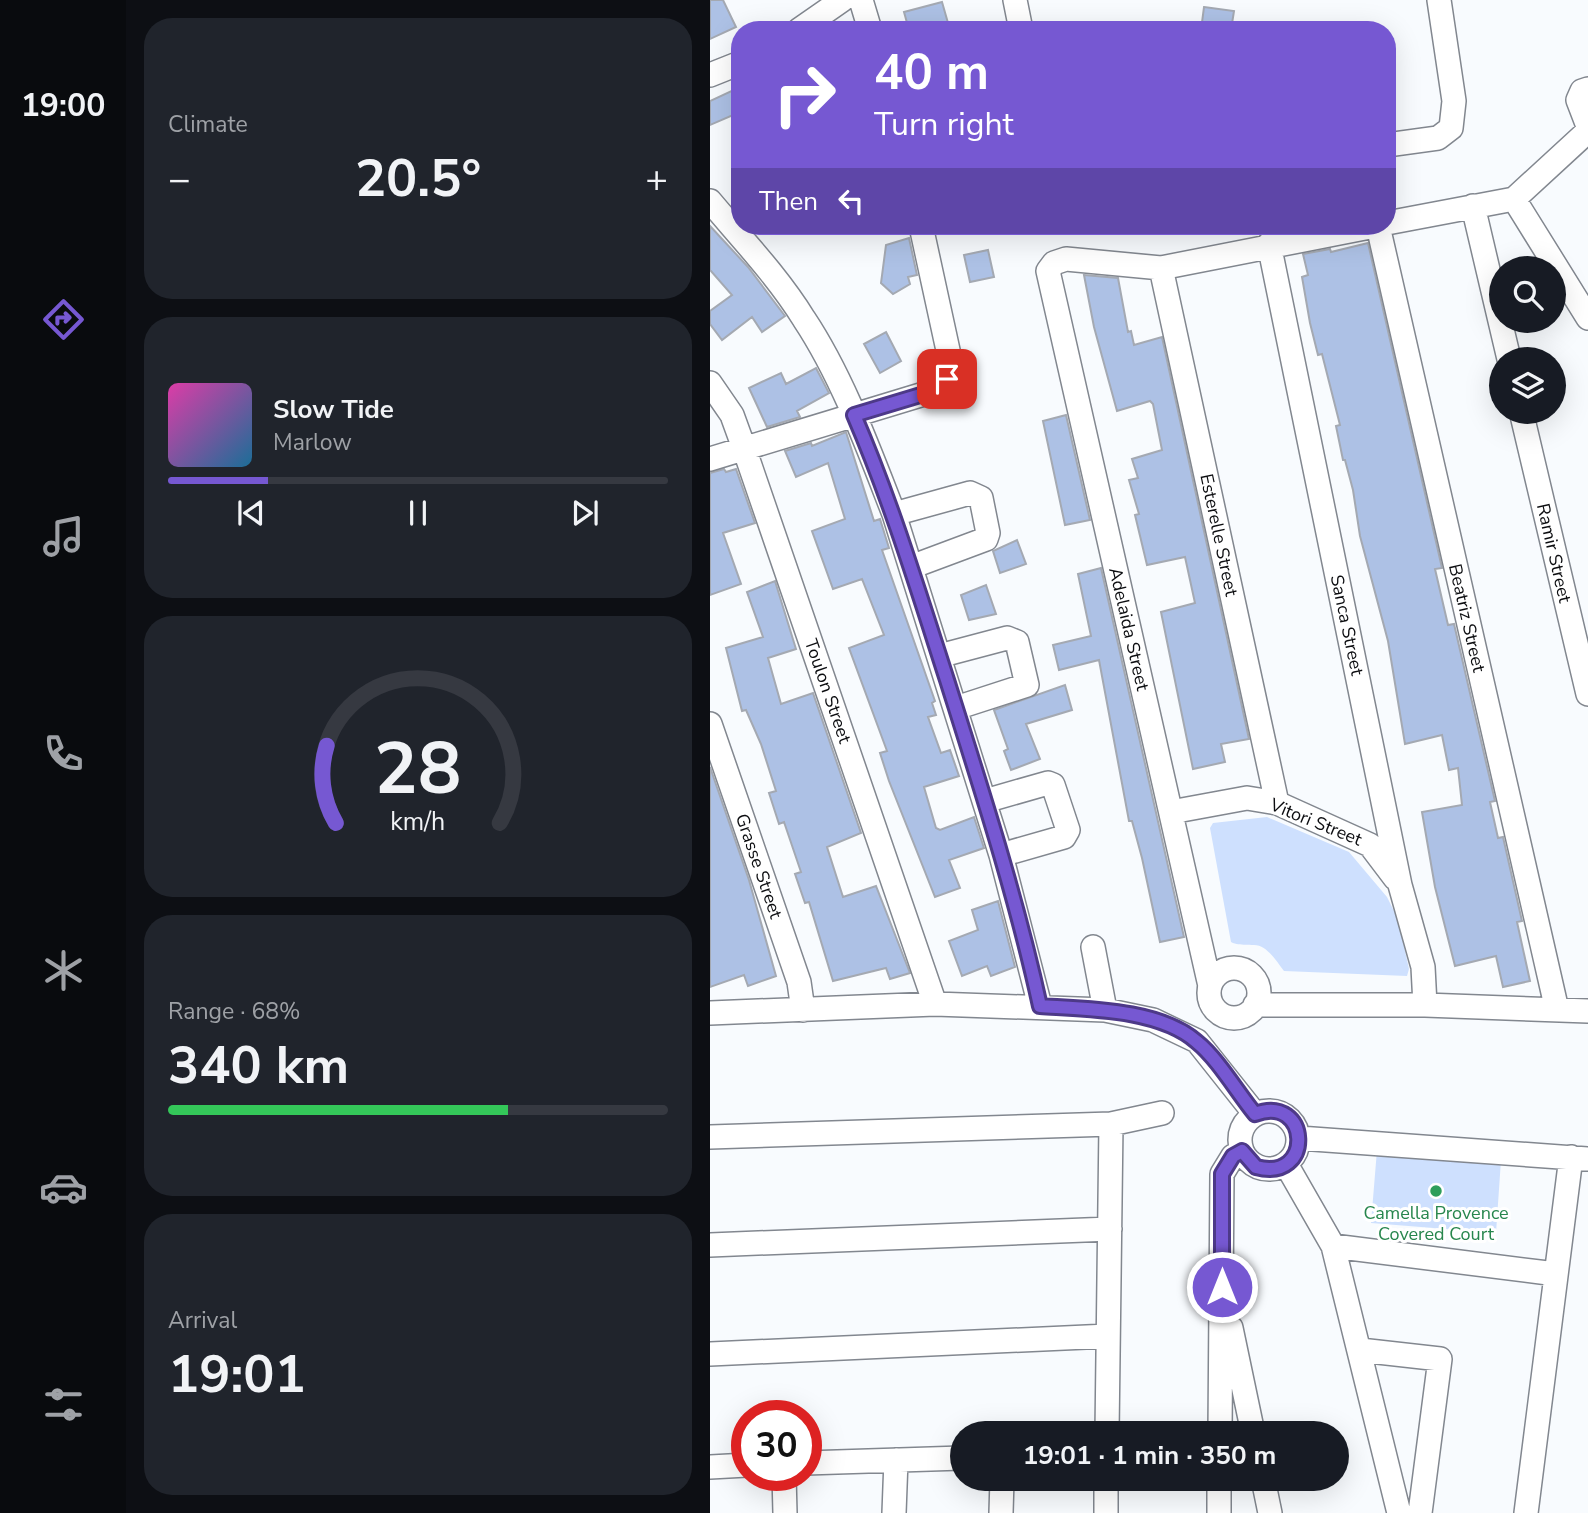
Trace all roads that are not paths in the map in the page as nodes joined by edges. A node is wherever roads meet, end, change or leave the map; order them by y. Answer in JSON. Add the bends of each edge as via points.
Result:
{"nodes":[{"id":1,"x":842,"y":0,"type":"edge"},
{"id":2,"x":861,"y":0,"type":"edge"},
{"id":3,"x":1015,"y":0,"type":"edge"},
{"id":4,"x":1439,"y":0,"type":"edge"},
{"id":5,"x":812,"y":21,"type":"edge"},
{"id":6,"x":867,"y":21,"type":"edge"},
{"id":7,"x":1019,"y":21,"type":"edge"},
{"id":8,"x":731,"y":67,"type":"edge"},
{"id":9,"x":710,"y":75,"type":"edge"},
{"id":10,"x":1587,"y":89,"type":"edge"},
{"id":11,"x":1587,"y":128,"type":"edge"},
{"id":12,"x":1396,"y":144,"type":"edge"},
{"id":13,"x":1514,"y":199,"type":"junction"},
{"id":14,"x":710,"y":201,"type":"edge"},
{"id":15,"x":1474,"y":206,"type":"junction"},
{"id":16,"x":1396,"y":221,"type":"edge"},
{"id":17,"x":731,"y":227,"type":"edge"},
{"id":18,"x":737,"y":235,"type":"edge"},
{"id":19,"x":923,"y":235,"type":"edge"},
{"id":20,"x":1322,"y":235,"type":"edge"},
{"id":21,"x":1378,"y":235,"type":"edge"},
{"id":22,"x":1269,"y":244,"type":"junction"},
{"id":23,"x":1161,"y":268,"type":"junction"},
{"id":24,"x":1587,"y":318,"type":"edge"},
{"id":25,"x":1506,"y":347,"type":"edge"},
{"id":26,"x":710,"y":383,"type":"edge"},
{"id":27,"x":854,"y":415,"type":"junction"},
{"id":28,"x":1524,"y":424,"type":"edge"},
{"id":29,"x":744,"y":448,"type":"junction"},
{"id":30,"x":710,"y":459,"type":"edge"},
{"id":31,"x":894,"y":514,"type":"junction"},
{"id":32,"x":911,"y":568,"type":"junction"},
{"id":33,"x":939,"y":656,"type":"junction"},
{"id":34,"x":1587,"y":694,"type":"edge"},
{"id":35,"x":956,"y":708,"type":"junction"},
{"id":36,"x":710,"y":724,"type":"edge"},
{"id":37,"x":985,"y":801,"type":"junction"},
{"id":38,"x":1277,"y":803,"type":"junction"},
{"id":39,"x":1171,"y":812,"type":"junction"},
{"id":40,"x":1001,"y":855,"type":"junction"},
{"id":41,"x":1400,"y":885,"type":"junction"},
{"id":42,"x":1093,"y":947,"type":"dead end"},
{"id":43,"x":1210,"y":986,"type":"junction"},
{"id":44,"x":935,"y":1004,"type":"junction"},
{"id":45,"x":1255,"y":1005,"type":"junction"},
{"id":46,"x":1425,"y":1005,"type":"junction"},
{"id":47,"x":1040,"y":1006,"type":"junction"},
{"id":48,"x":803,"y":1010,"type":"junction"},
{"id":49,"x":1105,"y":1010,"type":"junction"},
{"id":50,"x":1557,"y":1010,"type":"junction"},
{"id":51,"x":1217,"y":1012,"type":"junction"},
{"id":52,"x":1587,"y":1012,"type":"edge"},
{"id":53,"x":710,"y":1013,"type":"edge"},
{"id":54,"x":1197,"y":1041,"type":"junction"},
{"id":55,"x":1162,"y":1113,"type":"dead end"},
{"id":56,"x":1255,"y":1114,"type":"junction"},
{"id":57,"x":1111,"y":1124,"type":"junction"},
{"id":58,"x":710,"y":1137,"type":"edge"},
{"id":59,"x":1299,"y":1138,"type":"junction"},
{"id":60,"x":1242,"y":1151,"type":"junction"},
{"id":61,"x":1579,"y":1158,"type":"edge"},
{"id":62,"x":1286,"y":1164,"type":"junction"},
{"id":63,"x":1110,"y":1229,"type":"junction"},
{"id":64,"x":710,"y":1245,"type":"edge"},
{"id":65,"x":1333,"y":1246,"type":"junction"},
{"id":66,"x":1556,"y":1274,"type":"junction"},
{"id":67,"x":1222,"y":1287,"type":"junction"},
{"id":68,"x":1108,"y":1336,"type":"junction"},
{"id":69,"x":1360,"y":1350,"type":"junction"},
{"id":70,"x":710,"y":1354,"type":"edge"},
{"id":71,"x":1107,"y":1421,"type":"edge"},
{"id":72,"x":1220,"y":1421,"type":"edge"},
{"id":73,"x":1250,"y":1421,"type":"edge"},
{"id":74,"x":950,"y":1458,"type":"edge"},
{"id":75,"x":896,"y":1460,"type":"junction"},
{"id":76,"x":822,"y":1462,"type":"edge"},
{"id":77,"x":731,"y":1465,"type":"edge"},
{"id":78,"x":710,"y":1466,"type":"edge"},
{"id":79,"x":784,"y":1491,"type":"edge"},
{"id":80,"x":1002,"y":1491,"type":"edge"},
{"id":81,"x":1106,"y":1491,"type":"edge"},
{"id":82,"x":1219,"y":1491,"type":"edge"},
{"id":83,"x":1265,"y":1491,"type":"edge"},
{"id":84,"x":785,"y":1513,"type":"edge"},
{"id":85,"x":894,"y":1513,"type":"edge"},
{"id":86,"x":1001,"y":1513,"type":"edge"},
{"id":87,"x":1106,"y":1513,"type":"edge"},
{"id":88,"x":1219,"y":1513,"type":"edge"},
{"id":89,"x":1270,"y":1513,"type":"edge"},
{"id":90,"x":1399,"y":1513,"type":"edge"},
{"id":91,"x":1420,"y":1513,"type":"edge"},
{"id":92,"x":1526,"y":1513,"type":"edge"}],
"edges":[{"from":1,"to":5,"type":"street"},
{"from":2,"to":6,"type":"street"},
{"from":3,"to":7,"type":"street"},
{"from":4,"to":12,"type":"street","via":[[1454,101],[1451,128],[1438,138]]},
{"from":8,"to":9,"type":"street"},
{"from":10,"to":11,"type":"street","via":[[1578,100]]},
{"from":11,"to":13,"type":"street"},
{"from":13,"to":15,"type":"street"},
{"from":13,"to":24,"type":"street"},
{"from":14,"to":17,"type":"street"},
{"from":15,"to":16,"type":"street"},
{"from":15,"to":25,"type":"street"},
{"from":18,"to":27,"type":"street","via":[[805,319]]},
{"from":19,"to":27,"type":"street","via":[[951,364],[947,379],[937,390]]},
{"from":20,"to":22,"type":"street"},
{"from":21,"to":50,"type":"street","name":"Beatriz Street"},
{"from":22,"to":23,"type":"street"},
{"from":22,"to":41,"type":"street","name":"Sanca Street"},
{"from":23,"to":38,"type":"street","name":"Esterelle Street"},
{"from":23,"to":39,"type":"street","name":"Adelaida Street","via":[[1066,259],[1048,271]]},
{"from":26,"to":29,"type":"street","name":"Toulon Street","via":[[732,415]]},
{"from":27,"to":29,"type":"street"},
{"from":27,"to":31,"type":"street"},
{"from":28,"to":34,"type":"street","name":"Ramir Street"},
{"from":29,"to":30,"type":"street"},
{"from":29,"to":44,"type":"street","name":"Toulon Street"},
{"from":31,"to":32,"type":"street"},
{"from":31,"to":32,"type":"street","via":[[970,492],[981,498],[986,539]]},
{"from":32,"to":33,"type":"street"},
{"from":33,"to":35,"type":"street"},
{"from":33,"to":35,"type":"street","via":[[1008,638],[1016,642],[1027,685]]},
{"from":35,"to":37,"type":"street"},
{"from":36,"to":48,"type":"street","name":"Grasse Street","via":[[799,982]]},
{"from":37,"to":40,"type":"street"},
{"from":37,"to":40,"type":"street","via":[[1048,783],[1053,785],[1068,830],[1064,837]]},
{"from":38,"to":39,"type":"street","name":"Vitori Street","via":[[1247,798]]},
{"from":38,"to":41,"type":"street","name":"Vitori Street","via":[[1370,845]]},
{"from":39,"to":43,"type":"street","name":"Adelaida Street"},
{"from":40,"to":47,"type":"street"},
{"from":41,"to":46,"type":"street","name":"Sanca Street","via":[[1423,967]]},
{"from":42,"to":49,"type":"street"},
{"from":43,"to":45,"type":"street","via":[[1226,969],[1243,970],[1255,981]]},
{"from":43,"to":51,"type":"street","via":[[1210,1000]]},
{"from":44,"to":47,"type":"street"},
{"from":44,"to":48,"type":"street"},
{"from":45,"to":46,"type":"street"},
{"from":45,"to":51,"type":"street","via":[[1234,1018]]},
{"from":46,"to":50,"type":"street"},
{"from":47,"to":49,"type":"street"},
{"from":48,"to":53,"type":"street"},
{"from":49,"to":54,"type":"street","via":[[1153,1020]]},
{"from":50,"to":52,"type":"street"},
{"from":51,"to":54,"type":"street"},
{"from":54,"to":56,"type":"street"},
{"from":55,"to":57,"type":"street"},
{"from":56,"to":59,"type":"street","via":[[1265,1110],[1285,1114]]},
{"from":56,"to":60,"type":"street","via":[[1241,1130]]},
{"from":57,"to":58,"type":"street"},
{"from":57,"to":63,"type":"street"},
{"from":59,"to":61,"type":"street"},
{"from":59,"to":62,"type":"street"},
{"from":60,"to":62,"type":"street","via":[[1256,1167],[1276,1169]]},
{"from":60,"to":67,"type":"street","via":[[1233,1156],[1222,1174]]},
{"from":61,"to":66,"type":"street"},
{"from":62,"to":65,"type":"street"},
{"from":63,"to":64,"type":"street"},
{"from":63,"to":68,"type":"street"},
{"from":65,"to":66,"type":"street"},
{"from":65,"to":69,"type":"street"},
{"from":66,"to":92,"type":"street"},
{"from":67,"to":72,"type":"street"},
{"from":67,"to":73,"type":"street"},
{"from":68,"to":70,"type":"street"},
{"from":68,"to":71,"type":"street"},
{"from":69,"to":90,"type":"street"},
{"from":69,"to":91,"type":"street","via":[[1440,1359]]},
{"from":74,"to":75,"type":"street"},
{"from":75,"to":76,"type":"street"},
{"from":75,"to":85,"type":"street"},
{"from":77,"to":78,"type":"street"},
{"from":79,"to":84,"type":"street"},
{"from":80,"to":86,"type":"street"},
{"from":81,"to":87,"type":"street"},
{"from":82,"to":88,"type":"street"},
{"from":83,"to":89,"type":"street"}]}
